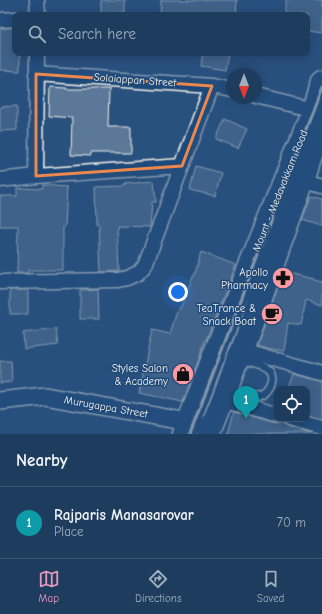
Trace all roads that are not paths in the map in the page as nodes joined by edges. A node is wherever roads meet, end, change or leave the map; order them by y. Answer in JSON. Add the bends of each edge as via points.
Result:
{"nodes":[{"id":1,"x":37,"y":0,"type":"edge"},
{"id":2,"x":38,"y":12,"type":"edge"},
{"id":3,"x":12,"y":19,"type":"edge"},
{"id":4,"x":0,"y":20,"type":"edge"},
{"id":5,"x":37,"y":56,"type":"edge"},
{"id":6,"x":36,"y":74,"type":"junction"},
{"id":7,"x":322,"y":81,"type":"edge"},
{"id":8,"x":212,"y":86,"type":"junction"},
{"id":9,"x":226,"y":89,"type":"edge"},
{"id":10,"x":262,"y":98,"type":"edge"},
{"id":11,"x":318,"y":116,"type":"edge"},
{"id":12,"x":182,"y":166,"type":"junction"},
{"id":13,"x":36,"y":176,"type":"junction"},
{"id":14,"x":0,"y":180,"type":"edge"},
{"id":15,"x":304,"y":181,"type":"edge"},
{"id":16,"x":0,"y":282,"type":"edge"},
{"id":17,"x":239,"y":355,"type":"junction"},
{"id":18,"x":322,"y":372,"type":"edge"},
{"id":19,"x":225,"y":394,"type":"junction"},
{"id":20,"x":0,"y":401,"type":"edge"},
{"id":21,"x":274,"y":415,"type":"edge"},
{"id":22,"x":300,"y":422,"type":"edge"},
{"id":23,"x":186,"y":428,"type":"edge"},
{"id":24,"x":322,"y":428,"type":"edge"},
{"id":25,"x":210,"y":432,"type":"edge"}],
"edges":[{"from":1,"to":2,"type":"street"},
{"from":3,"to":4,"type":"street"},
{"from":5,"to":6,"type":"street"},
{"from":6,"to":8,"type":"street","name":"Solaiappan Street"},
{"from":6,"to":13,"type":"street"},
{"from":7,"to":11,"type":"main road","name":"Mount - Medavakkam Road"},
{"from":8,"to":9,"type":"street","name":"Solaiappan Street"},
{"from":8,"to":12,"type":"street"},
{"from":10,"to":11,"type":"street"},
{"from":11,"to":15,"type":"main road","name":"Mount - Medavakkam Road"},
{"from":12,"to":13,"type":"street"},
{"from":12,"to":16,"type":"street","via":[[145,265],[138,273],[118,280]]},
{"from":13,"to":14,"type":"street"},
{"from":15,"to":17,"type":"main road","name":"Mount - Medavakkam Road"},
{"from":15,"to":23,"type":"main road","name":"Mount - Medavakkam Road"},
{"from":17,"to":18,"type":"street"},
{"from":17,"to":19,"type":"main road","name":"Mount - Medavakkam Road"},
{"from":17,"to":19,"type":"lane","via":[[270,373],[270,389],[257,397]]},
{"from":19,"to":21,"type":"street"},
{"from":19,"to":25,"type":"main road","name":"Mount - Medavakkam Road"},
{"from":20,"to":23,"type":"street","name":"Murugappa Street","via":[[45,396]]},
{"from":22,"to":24,"type":"street"},
{"from":23,"to":25,"type":"street","name":"Murugappa Street"}]}
